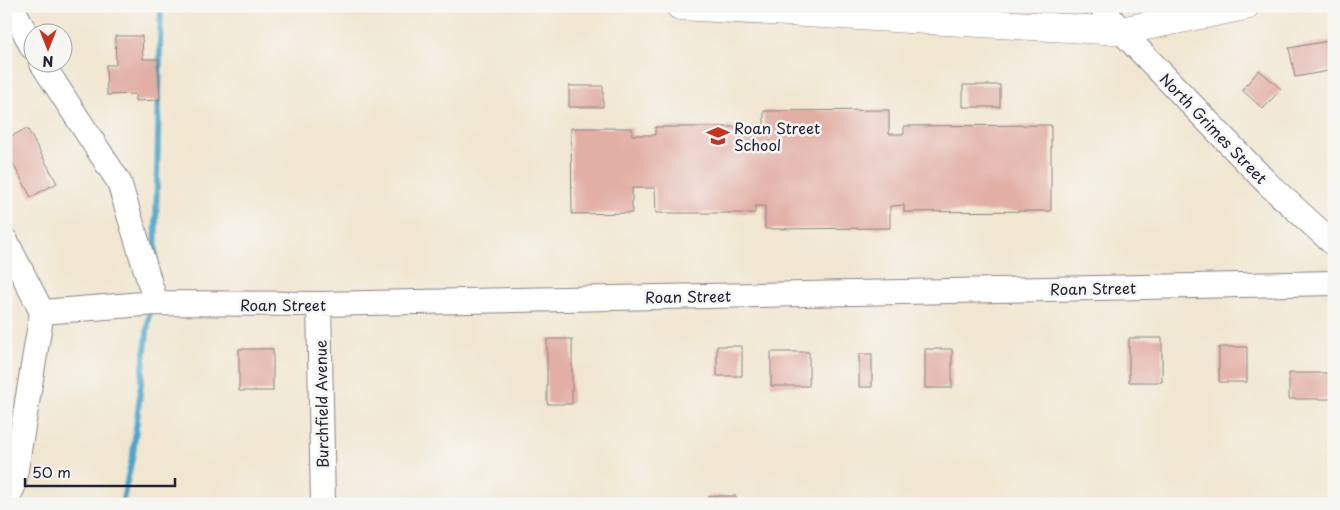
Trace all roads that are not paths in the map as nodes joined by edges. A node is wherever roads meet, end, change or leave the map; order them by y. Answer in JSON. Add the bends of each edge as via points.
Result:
{"nodes":[{"id":1,"x":12,"y":6,"type":"edge"},
{"id":2,"x":680,"y":6,"type":"edge"},
{"id":3,"x":1101,"y":6,"type":"edge"},
{"id":4,"x":1244,"y":6,"type":"edge"},
{"id":5,"x":22,"y":26,"type":"edge"},
{"id":6,"x":1121,"y":31,"type":"junction"},
{"id":7,"x":47,"y":72,"type":"edge"},
{"id":8,"x":6,"y":241,"type":"edge"},
{"id":9,"x":1334,"y":244,"type":"edge"},
{"id":10,"x":1334,"y":283,"type":"edge"},
{"id":11,"x":156,"y":303,"type":"junction"},
{"id":12,"x":319,"y":304,"type":"junction"},
{"id":13,"x":42,"y":312,"type":"junction"},
{"id":14,"x":6,"y":502,"type":"edge"},
{"id":15,"x":323,"y":504,"type":"edge"}],
"edges":[{"from":1,"to":5,"type":"street"},
{"from":2,"to":6,"type":"street"},
{"from":3,"to":6,"type":"street","name":"North Grimes Street"},
{"from":4,"to":6,"type":"street"},
{"from":6,"to":9,"type":"street","name":"North Grimes Street","via":[[1268,184]]},
{"from":7,"to":11,"type":"street","via":[[119,182]]},
{"from":8,"to":13,"type":"street"},
{"from":10,"to":12,"type":"street","name":"Roan Street"},
{"from":11,"to":12,"type":"street","name":"Roan Street"},
{"from":11,"to":13,"type":"street","name":"Roan Street"},
{"from":12,"to":15,"type":"street","name":"Burchfield Avenue"},
{"from":13,"to":14,"type":"street","via":[[13,487]]}]}
